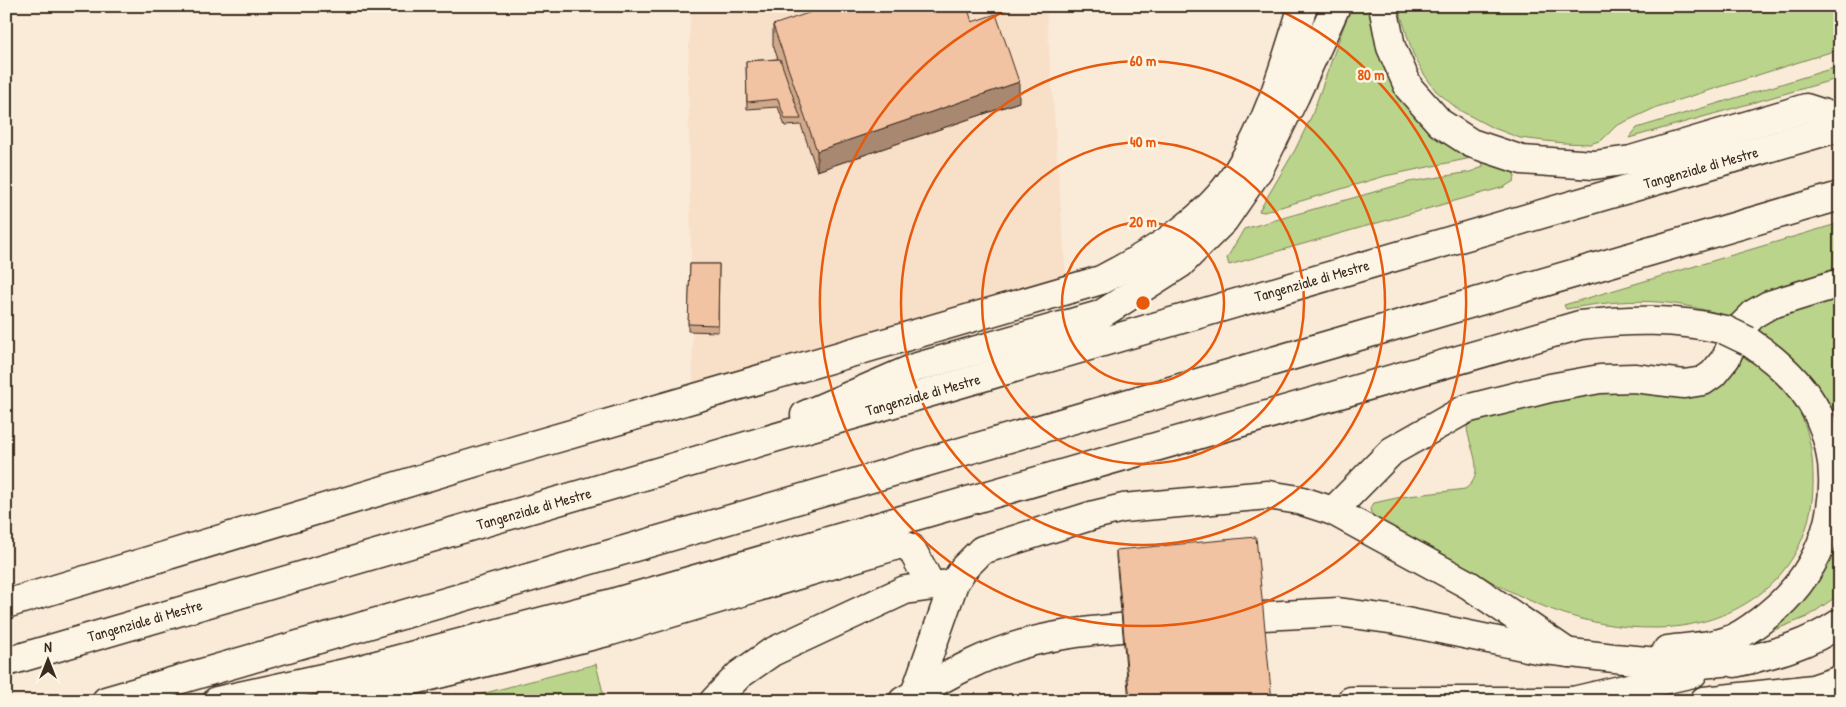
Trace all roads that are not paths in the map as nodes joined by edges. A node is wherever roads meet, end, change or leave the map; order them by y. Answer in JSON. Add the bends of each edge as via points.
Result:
{"nodes":[{"id":1,"x":1304,"y":6,"type":"edge"},
{"id":2,"x":1336,"y":6,"type":"edge"},
{"id":3,"x":1383,"y":6,"type":"edge"},
{"id":4,"x":1840,"y":119,"type":"edge"},
{"id":5,"x":1840,"y":127,"type":"edge"},
{"id":6,"x":1840,"y":196,"type":"edge"},
{"id":7,"x":1840,"y":283,"type":"edge"},
{"id":8,"x":698,"y":461,"type":"junction"},
{"id":9,"x":1333,"y":511,"type":"junction"},
{"id":10,"x":943,"y":584,"type":"junction"},
{"id":11,"x":6,"y":604,"type":"edge"},
{"id":12,"x":1840,"y":624,"type":"edge"},
{"id":13,"x":1568,"y":653,"type":"junction"},
{"id":14,"x":1614,"y":658,"type":"junction"},
{"id":15,"x":1753,"y":659,"type":"junction"},
{"id":16,"x":6,"y":662,"type":"edge"},
{"id":17,"x":1840,"y":680,"type":"edge"},
{"id":18,"x":909,"y":697,"type":"edge"},
{"id":19,"x":106,"y":701,"type":"edge"},
{"id":20,"x":217,"y":701,"type":"edge"},
{"id":21,"x":330,"y":701,"type":"edge"},
{"id":22,"x":714,"y":701,"type":"edge"},
{"id":23,"x":1350,"y":701,"type":"edge"},
{"id":24,"x":1573,"y":701,"type":"edge"},
{"id":25,"x":1578,"y":701,"type":"edge"},
{"id":26,"x":1704,"y":701,"type":"edge"}],
"edges":[{"from":1,"to":11,"type":"main road","via":[[1272,104],[1237,172],[1219,196],[1177,234],[1101,280],[513,451]]},
{"from":2,"to":8,"type":"main road","via":[[1259,169],[1224,220],[1180,264],[1100,315],[914,368]]},
{"from":3,"to":4,"type":"main road","via":[[1391,46],[1409,88],[1440,123],[1471,143],[1522,160],[1594,165],[1632,160],[1806,108]]},
{"from":5,"to":8,"type":"main road","name":"Tangenziale di Mestre"},
{"from":6,"to":19,"type":"main road"},
{"from":7,"to":9,"type":"main road","via":[[1769,305],[1755,313],[1737,331],[1726,358],[1703,381],[1684,384],[1634,378],[1600,379],[1466,409],[1392,451]]},
{"from":8,"to":16,"type":"main road","name":"Tangenziale di Mestre"},
{"from":9,"to":10,"type":"main road","via":[[1299,500],[1268,495],[1122,508],[982,550]]},
{"from":9,"to":13,"type":"main road","via":[[1469,585]]},
{"from":10,"to":18,"type":"main road"},
{"from":10,"to":21,"type":"main road","via":[[911,548],[901,544],[611,631]]},
{"from":10,"to":22,"type":"main road","via":[[905,590],[772,652],[739,675]]},
{"from":12,"to":15,"type":"main road","via":[[1784,652]]},
{"from":13,"to":14,"type":"main road"},
{"from":13,"to":18,"type":"main road","via":[[1338,612],[1190,621],[1032,642],[998,652]]},
{"from":14,"to":15,"type":"main road","via":[[1691,665]]},
{"from":14,"to":20,"type":"main road","via":[[1727,641],[1775,611],[1798,586],[1820,551],[1828,526],[1834,486],[1826,437],[1817,413],[1789,373],[1737,336],[1699,324],[1662,320],[1580,324],[616,602],[369,667]]},
{"from":15,"to":24,"type":"main road"},
{"from":17,"to":26,"type":"main road","via":[[1814,689]]},
{"from":23,"to":24,"type":"main road"},
{"from":24,"to":25,"type":"main road"}]}
